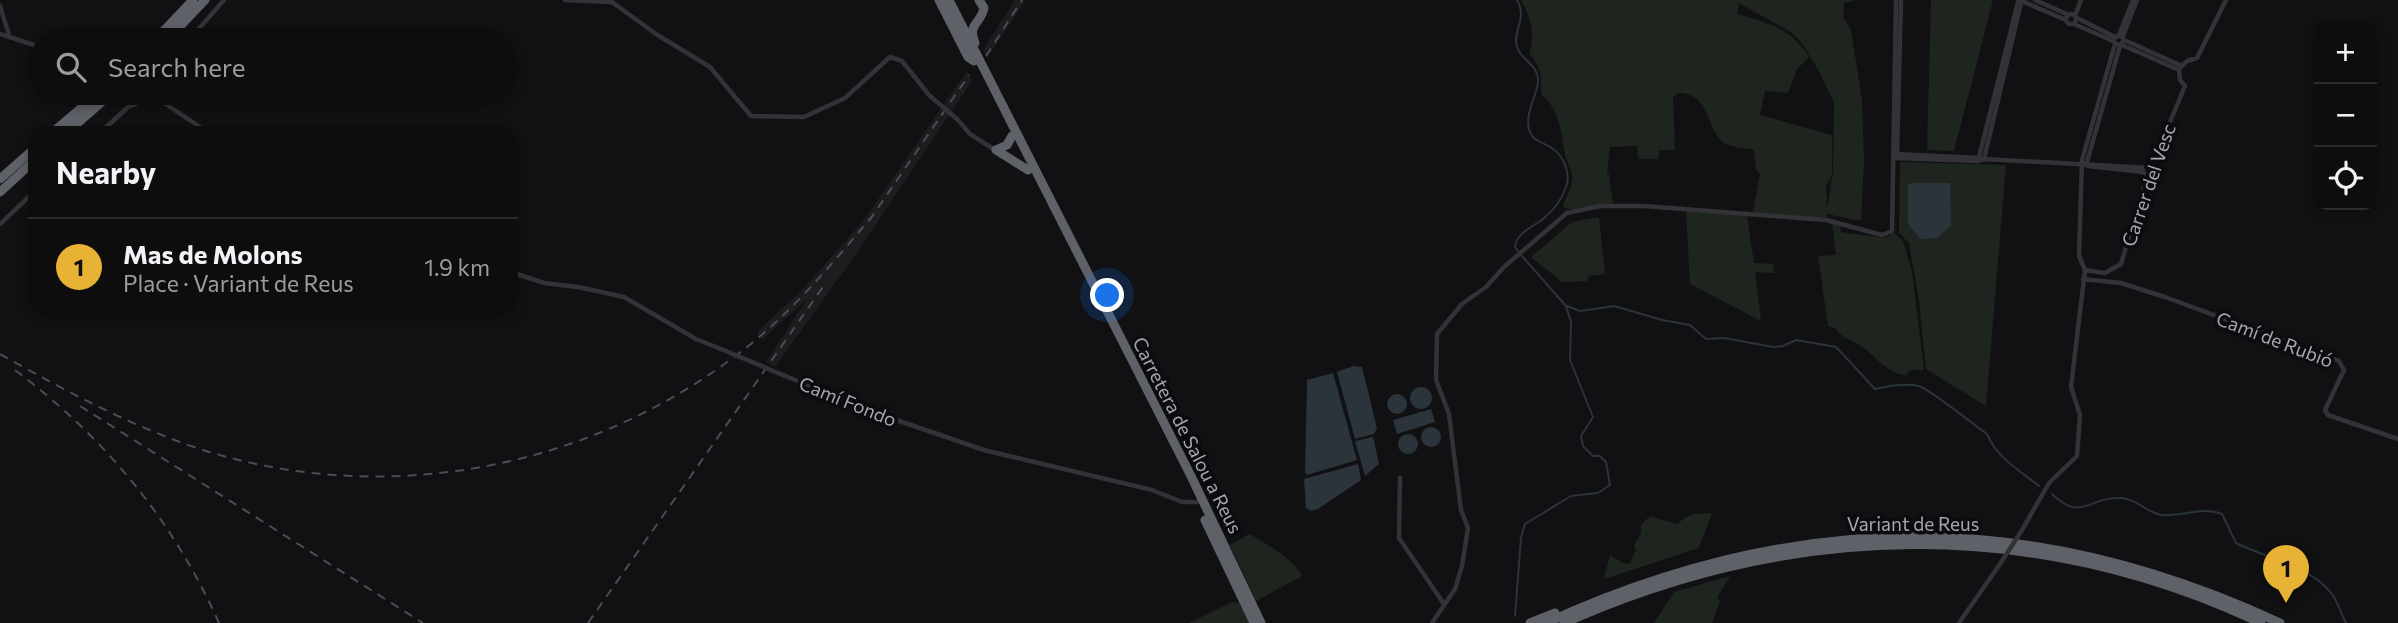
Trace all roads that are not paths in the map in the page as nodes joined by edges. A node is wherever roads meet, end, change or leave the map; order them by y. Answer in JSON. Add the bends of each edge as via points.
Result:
{"nodes":[{"id":1,"x":193,"y":0,"type":"edge"},
{"id":2,"x":205,"y":0,"type":"edge"},
{"id":3,"x":224,"y":0,"type":"edge"},
{"id":4,"x":565,"y":0,"type":"edge"},
{"id":5,"x":941,"y":0,"type":"edge"},
{"id":6,"x":949,"y":0,"type":"edge"},
{"id":7,"x":979,"y":0,"type":"edge"},
{"id":8,"x":1898,"y":0,"type":"edge"},
{"id":9,"x":2035,"y":0,"type":"edge"},
{"id":10,"x":2135,"y":0,"type":"edge"},
{"id":11,"x":2021,"y":1,"type":"edge"},
{"id":12,"x":2079,"y":2,"type":"edge"},
{"id":13,"x":2224,"y":2,"type":"edge"},
{"id":14,"x":0,"y":6,"type":"edge"},
{"id":15,"x":2072,"y":18,"type":"junction"},
{"id":16,"x":166,"y":28,"type":"edge"},
{"id":17,"x":178,"y":28,"type":"edge"},
{"id":18,"x":200,"y":28,"type":"edge"},
{"id":19,"x":0,"y":34,"type":"edge"},
{"id":20,"x":9,"y":36,"type":"junction"},
{"id":21,"x":2119,"y":41,"type":"junction"},
{"id":22,"x":28,"y":43,"type":"edge"},
{"id":23,"x":2180,"y":68,"type":"junction"},
{"id":24,"x":85,"y":105,"type":"edge"},
{"id":25,"x":98,"y":105,"type":"edge"},
{"id":26,"x":132,"y":105,"type":"edge"},
{"id":27,"x":169,"y":105,"type":"edge"},
{"id":28,"x":1011,"y":124,"type":"junction"},
{"id":29,"x":60,"y":126,"type":"edge"},
{"id":30,"x":74,"y":126,"type":"edge"},
{"id":31,"x":108,"y":126,"type":"edge"},
{"id":32,"x":199,"y":126,"type":"edge"},
{"id":33,"x":1012,"y":136,"type":"junction"},
{"id":34,"x":996,"y":150,"type":"junction"},
{"id":35,"x":28,"y":154,"type":"edge"},
{"id":36,"x":1895,"y":156,"type":"junction"},
{"id":37,"x":1982,"y":158,"type":"junction"},
{"id":38,"x":2084,"y":165,"type":"junction"},
{"id":39,"x":28,"y":166,"type":"edge"},
{"id":40,"x":2150,"y":168,"type":"junction"},
{"id":41,"x":1028,"y":170,"type":"junction"},
{"id":42,"x":2147,"y":177,"type":"junction"},
{"id":43,"x":0,"y":179,"type":"edge"},
{"id":44,"x":0,"y":192,"type":"edge"},
{"id":45,"x":28,"y":198,"type":"edge"},
{"id":46,"x":0,"y":224,"type":"edge"},
{"id":47,"x":2085,"y":270,"type":"junction"},
{"id":48,"x":518,"y":274,"type":"edge"},
{"id":49,"x":2083,"y":279,"type":"junction"},
{"id":50,"x":2398,"y":439,"type":"edge"},
{"id":51,"x":1400,"y":478,"type":"dead end"},
{"id":52,"x":1197,"y":502,"type":"junction"},
{"id":53,"x":1679,"y":578,"type":"junction"},
{"id":54,"x":1622,"y":590,"type":"junction"},
{"id":55,"x":1444,"y":604,"type":"junction"},
{"id":56,"x":1254,"y":623,"type":"edge"},
{"id":57,"x":1261,"y":623,"type":"edge"},
{"id":58,"x":1432,"y":623,"type":"edge"},
{"id":59,"x":1530,"y":623,"type":"edge"},
{"id":60,"x":1546,"y":623,"type":"edge"},
{"id":61,"x":1564,"y":623,"type":"edge"},
{"id":62,"x":1575,"y":623,"type":"edge"},
{"id":63,"x":1959,"y":623,"type":"edge"},
{"id":64,"x":2261,"y":623,"type":"edge"},
{"id":65,"x":2280,"y":623,"type":"edge"}],
"edges":[{"from":1,"to":16,"type":"highway"},
{"from":2,"to":17,"type":"highway"},
{"from":3,"to":18,"type":"street"},
{"from":4,"to":34,"type":"street","bridge":true,"via":[[612,2],[710,67],[751,116],[804,117],[845,98],[890,57],[902,61],[970,134]]},
{"from":5,"to":33,"type":"highway"},
{"from":6,"to":28,"type":"highway","name":"Carretera de Salou a Reus"},
{"from":7,"to":28,"type":"highway","via":[[983,15],[972,30],[973,40],[1012,116]]},
{"from":8,"to":36,"type":"street"},
{"from":9,"to":15,"type":"street"},
{"from":10,"to":21,"type":"street"},
{"from":11,"to":15,"type":"street"},
{"from":11,"to":37,"type":"street"},
{"from":12,"to":15,"type":"street"},
{"from":13,"to":23,"type":"street","via":[[2197,58]]},
{"from":14,"to":20,"type":"street"},
{"from":15,"to":21,"type":"street"},
{"from":19,"to":20,"type":"street"},
{"from":20,"to":22,"type":"street"},
{"from":21,"to":23,"type":"street"},
{"from":21,"to":38,"type":"street"},
{"from":23,"to":40,"type":"street","name":"Carrer del Vesc","via":[[2185,86]]},
{"from":24,"to":29,"type":"highway"},
{"from":25,"to":30,"type":"highway"},
{"from":26,"to":31,"type":"street"},
{"from":27,"to":32,"type":"street"},
{"from":28,"to":57,"type":"highway","name":"Carretera de Salou a Reus"},
{"from":33,"to":34,"type":"highway"},
{"from":33,"to":41,"type":"highway"},
{"from":34,"to":41,"type":"highway"},
{"from":35,"to":43,"type":"highway"},
{"from":36,"to":37,"type":"street"},
{"from":36,"to":55,"type":"street","via":[[1892,231],[1882,234],[1826,219],[1600,206],[1567,213],[1462,304],[1437,334],[1436,380],[1449,414],[1461,510],[1468,528],[1455,589]]},
{"from":37,"to":38,"type":"street"},
{"from":38,"to":40,"type":"street"},
{"from":38,"to":42,"type":"street","via":[[2143,172]]},
{"from":38,"to":47,"type":"street","via":[[2079,256]]},
{"from":39,"to":44,"type":"highway"},
{"from":40,"to":42,"type":"street","name":"Carrer del Vesc"},
{"from":41,"to":52,"type":"highway"},
{"from":42,"to":47,"type":"street","name":"Carrer del Vesc","via":[[2121,264],[2105,273]]},
{"from":45,"to":46,"type":"street"},
{"from":47,"to":49,"type":"street"},
{"from":48,"to":52,"type":"street","name":"Camí Fondo","bridge":true,"via":[[624,297],[696,339],[878,415],[984,450],[1152,490],[1186,503]]},
{"from":49,"to":50,"type":"street","name":"Camí de Rubió","via":[[2165,297],[2339,361],[2344,370],[2325,411],[2328,415]]},
{"from":49,"to":63,"type":"street","bridge":true,"via":[[2071,387],[2080,415],[2077,456],[2049,483]]},
{"from":51,"to":55,"type":"street","via":[[1399,538]]},
{"from":52,"to":56,"type":"highway"},
{"from":53,"to":61,"type":"highway","name":"Variant de Reus"},
{"from":53,"to":62,"type":"highway"},
{"from":53,"to":64,"type":"highway","name":"Variant de Reus","via":[[1756,559],[1826,549],[1970,546],[2112,569],[2195,595]]},
{"from":54,"to":59,"type":"highway"},
{"from":54,"to":60,"type":"highway","name":"Variant de Reus"},
{"from":54,"to":65,"type":"highway","name":"Variant de Reus","via":[[1712,562],[1799,544],[1898,536],[1957,538],[2113,561],[2198,587]]},
{"from":55,"to":58,"type":"street"}]}
